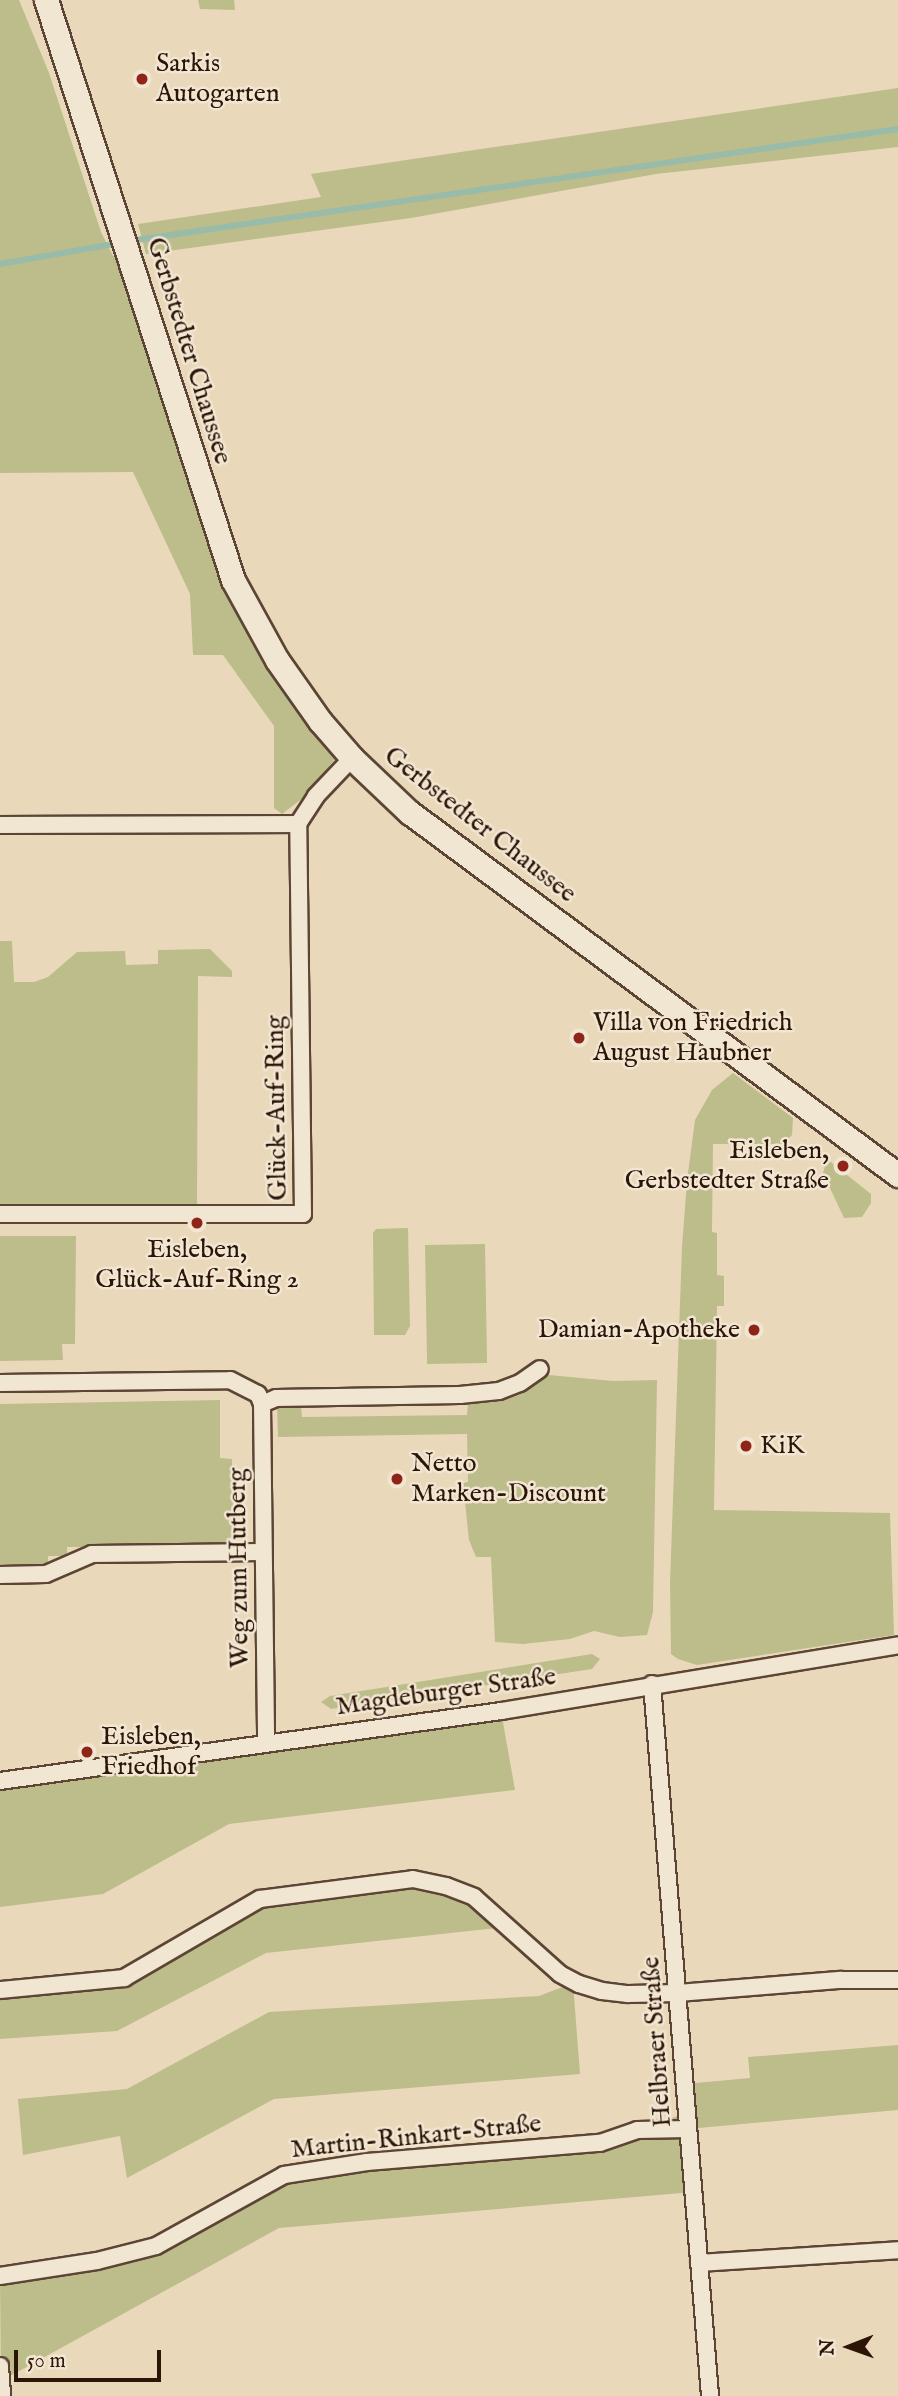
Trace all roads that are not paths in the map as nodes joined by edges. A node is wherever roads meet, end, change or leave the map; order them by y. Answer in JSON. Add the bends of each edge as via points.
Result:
{"nodes":[{"id":1,"x":46,"y":0,"type":"edge"},
{"id":2,"x":352,"y":758,"type":"junction"},
{"id":3,"x":298,"y":824,"type":"junction"},
{"id":4,"x":0,"y":825,"type":"edge"},
{"id":5,"x":898,"y":1175,"type":"edge"},
{"id":6,"x":0,"y":1214,"type":"edge"},
{"id":7,"x":540,"y":1369,"type":"dead end"},
{"id":8,"x":0,"y":1383,"type":"edge"},
{"id":9,"x":260,"y":1399,"type":"junction"},
{"id":10,"x":263,"y":1552,"type":"junction"},
{"id":11,"x":0,"y":1575,"type":"edge"},
{"id":12,"x":898,"y":1645,"type":"edge"},
{"id":13,"x":652,"y":1684,"type":"junction"},
{"id":14,"x":266,"y":1742,"type":"junction"},
{"id":15,"x":0,"y":1781,"type":"edge"},
{"id":16,"x":898,"y":1980,"type":"edge"},
{"id":17,"x":0,"y":1990,"type":"edge"},
{"id":18,"x":678,"y":1993,"type":"junction"},
{"id":19,"x":688,"y":2129,"type":"junction"},
{"id":20,"x":898,"y":2250,"type":"edge"},
{"id":21,"x":699,"y":2263,"type":"junction"},
{"id":22,"x":0,"y":2276,"type":"edge"},
{"id":23,"x":0,"y":2366,"type":"edge"},
{"id":24,"x":2,"y":2396,"type":"edge"},
{"id":25,"x":710,"y":2396,"type":"edge"}],
"edges":[{"from":1,"to":2,"type":"main road","name":"Gerbstedter Chaussee","via":[[233,580],[276,660]]},
{"from":2,"to":3,"type":"street","via":[[316,796]]},
{"from":2,"to":5,"type":"main road","name":"Gerbstedter Chaussee","via":[[409,812]]},
{"from":3,"to":4,"type":"street"},
{"from":3,"to":6,"type":"street","name":"Glück-Auf-Ring","via":[[303,1214]]},
{"from":7,"to":9,"type":"street","via":[[499,1391]]},
{"from":8,"to":9,"type":"street","via":[[230,1380]]},
{"from":9,"to":10,"type":"street","name":"Weg zum Hutberg"},
{"from":10,"to":11,"type":"street","via":[[92,1554],[46,1574]]},
{"from":10,"to":14,"type":"street","name":"Weg zum Hutberg"},
{"from":12,"to":13,"type":"street","name":"Magdeburger Straße"},
{"from":13,"to":14,"type":"street","name":"Magdeburger Straße"},
{"from":13,"to":18,"type":"street","name":"Helbraer Straße"},
{"from":14,"to":15,"type":"street","name":"Magdeburger Straße"},
{"from":16,"to":18,"type":"street"},
{"from":17,"to":18,"type":"street","via":[[124,1978],[260,1899],[413,1880],[474,1897],[547,1963],[579,1984],[628,1994]]},
{"from":18,"to":19,"type":"street","name":"Helbraer Straße"},
{"from":19,"to":21,"type":"street","name":"Helbraer Straße"},
{"from":19,"to":22,"type":"street","name":"Martin-Rinkart-Straße","via":[[637,2130],[600,2143],[367,2162],[284,2175],[156,2246],[97,2261]]},
{"from":20,"to":21,"type":"street"},
{"from":21,"to":25,"type":"street","name":"Helbraer Straße"},
{"from":23,"to":24,"type":"street"}]}
